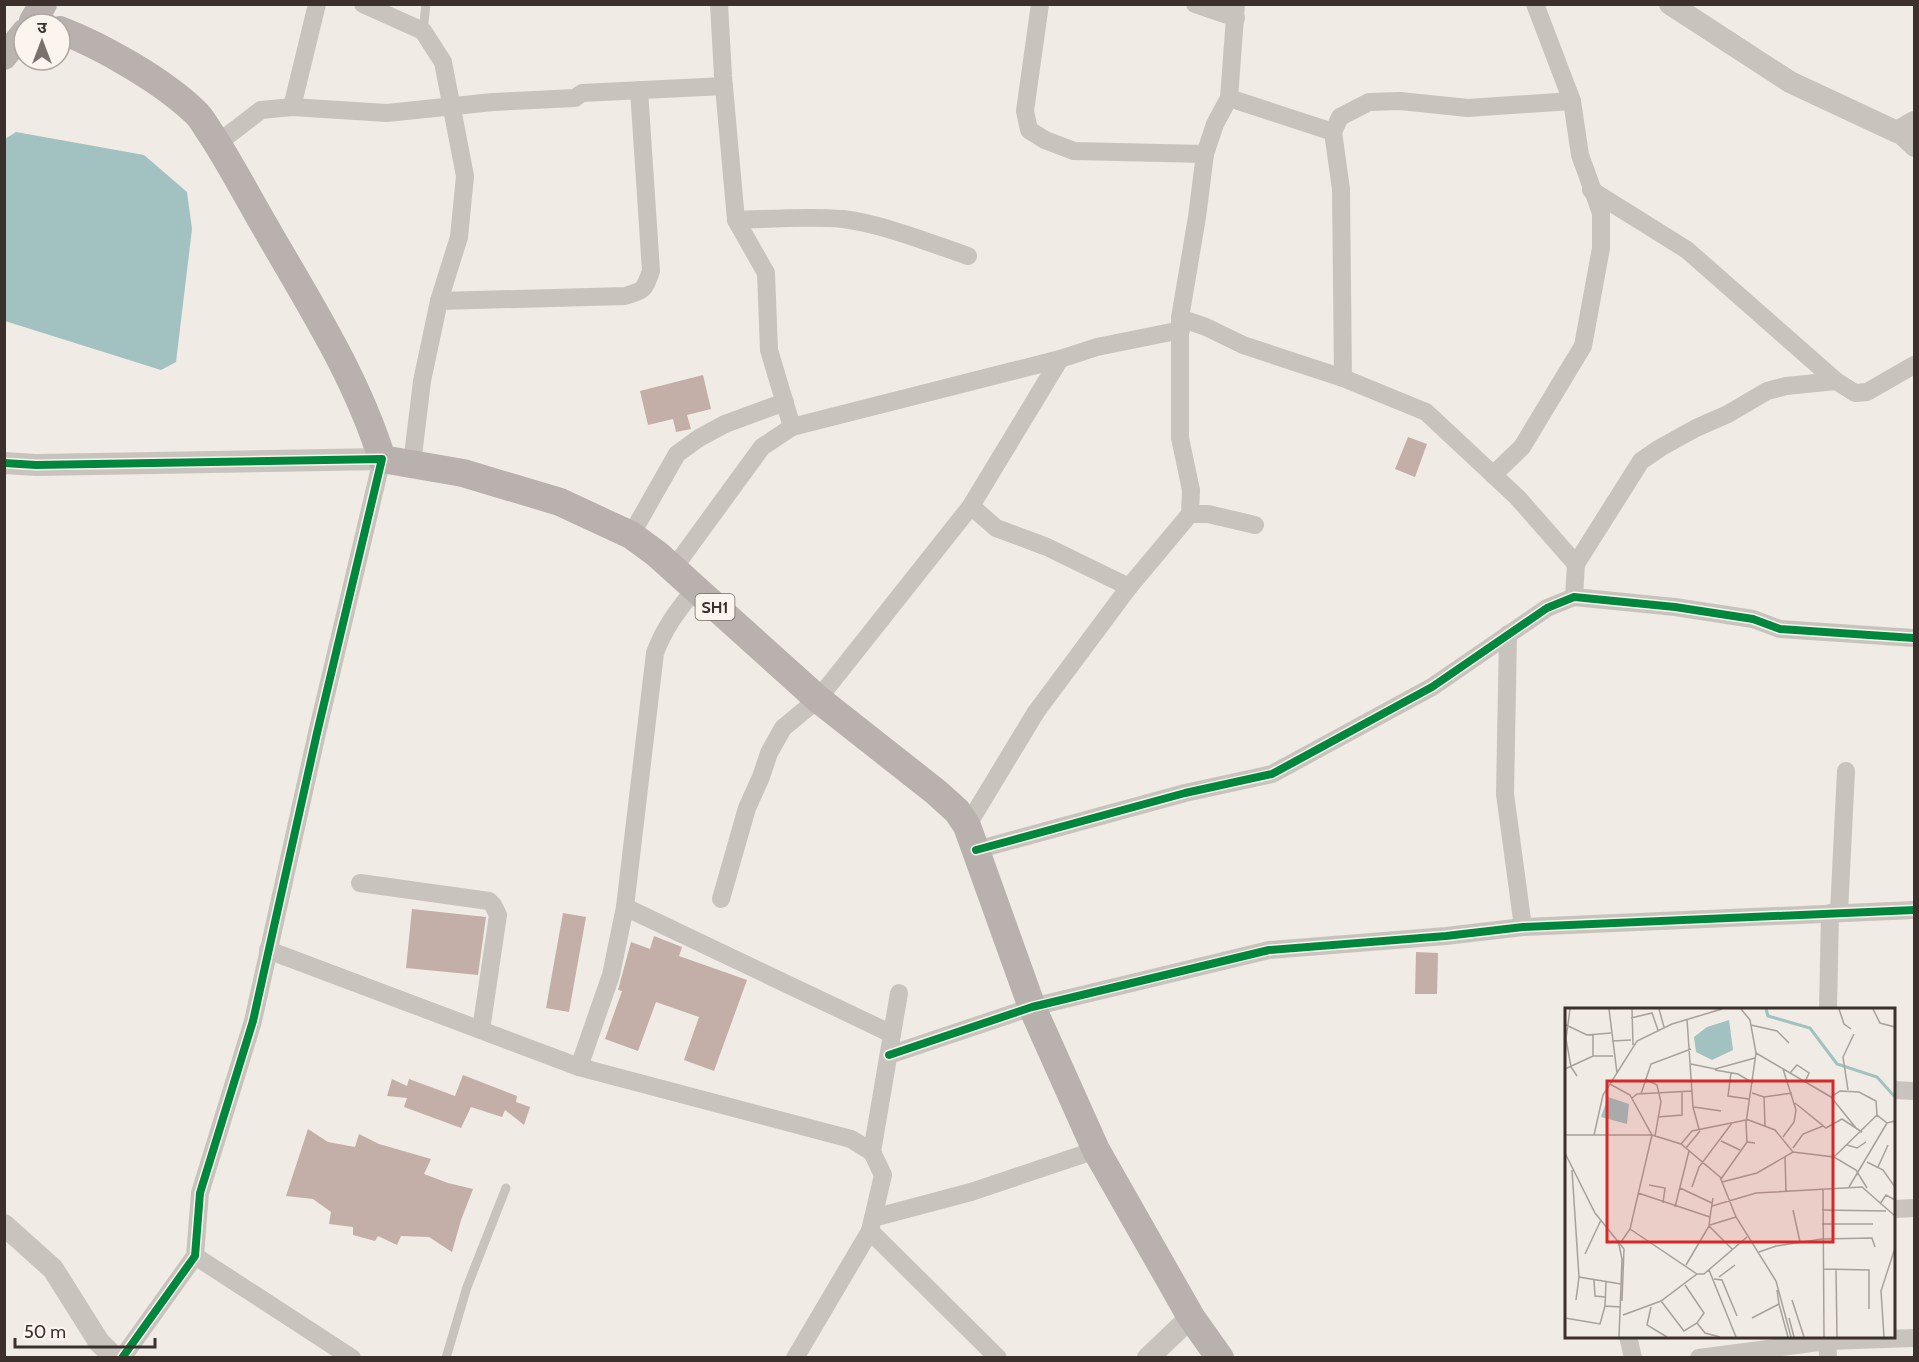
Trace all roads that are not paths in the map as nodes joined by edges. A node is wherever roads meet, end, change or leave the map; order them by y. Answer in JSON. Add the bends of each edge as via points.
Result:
{"nodes":[{"id":1,"x":318,"y":4,"type":"edge"},
{"id":2,"x":363,"y":4,"type":"edge"},
{"id":3,"x":426,"y":4,"type":"edge"},
{"id":4,"x":719,"y":4,"type":"edge"},
{"id":5,"x":1040,"y":4,"type":"edge"},
{"id":6,"x":1195,"y":4,"type":"edge"},
{"id":7,"x":1535,"y":4,"type":"edge"},
{"id":8,"x":1676,"y":6,"type":"edge"},
{"id":9,"x":1236,"y":11,"type":"edge"},
{"id":10,"x":423,"y":31,"type":"junction"},
{"id":11,"x":72,"y":36,"type":"edge"},
{"id":12,"x":724,"y":86,"type":"junction"},
{"id":13,"x":639,"y":90,"type":"junction"},
{"id":14,"x":1229,"y":98,"type":"junction"},
{"id":15,"x":1572,"y":101,"type":"junction"},
{"id":16,"x":292,"y":107,"type":"junction"},
{"id":17,"x":451,"y":107,"type":"junction"},
{"id":18,"x":1906,"y":127,"type":"edge"},
{"id":19,"x":1333,"y":132,"type":"junction"},
{"id":20,"x":218,"y":143,"type":"junction"},
{"id":21,"x":1914,"y":148,"type":"edge"},
{"id":22,"x":1205,"y":154,"type":"junction"},
{"id":23,"x":1592,"y":190,"type":"junction"},
{"id":24,"x":736,"y":220,"type":"junction"},
{"id":25,"x":968,"y":256,"type":"dead end"},
{"id":26,"x":439,"y":300,"type":"junction"},
{"id":27,"x":1180,"y":324,"type":"junction"},
{"id":28,"x":1060,"y":359,"type":"junction"},
{"id":29,"x":1914,"y":364,"type":"edge"},
{"id":30,"x":1343,"y":378,"type":"junction"},
{"id":31,"x":1836,"y":381,"type":"junction"},
{"id":32,"x":785,"y":402,"type":"junction"},
{"id":33,"x":792,"y":427,"type":"junction"},
{"id":34,"x":382,"y":459,"type":"junction"},
{"id":35,"x":4,"y":463,"type":"edge"},
{"id":36,"x":412,"y":464,"type":"junction"},
{"id":37,"x":1493,"y":475,"type":"junction"},
{"id":38,"x":971,"y":506,"type":"junction"},
{"id":39,"x":1190,"y":514,"type":"junction"},
{"id":40,"x":1255,"y":525,"type":"dead end"},
{"id":41,"x":631,"y":535,"type":"junction"},
{"id":42,"x":1576,"y":564,"type":"junction"},
{"id":43,"x":673,"y":569,"type":"junction"},
{"id":44,"x":1129,"y":587,"type":"junction"},
{"id":45,"x":695,"y":589,"type":"junction"},
{"id":46,"x":1574,"y":597,"type":"junction"},
{"id":47,"x":1508,"y":634,"type":"junction"},
{"id":48,"x":1914,"y":638,"type":"edge"},
{"id":49,"x":818,"y":699,"type":"junction"},
{"id":50,"x":1846,"y":771,"type":"dead end"},
{"id":51,"x":972,"y":838,"type":"junction"},
{"id":52,"x":360,"y":883,"type":"dead end"},
{"id":53,"x":721,"y":899,"type":"dead end"},
{"id":54,"x":624,"y":907,"type":"junction"},
{"id":55,"x":1914,"y":910,"type":"edge"},
{"id":56,"x":1835,"y":912,"type":"junction"},
{"id":57,"x":1523,"y":927,"type":"junction"},
{"id":58,"x":268,"y":950,"type":"junction"},
{"id":59,"x":899,"y":993,"type":"dead end"},
{"id":60,"x":1032,"y":1007,"type":"junction"},
{"id":61,"x":1828,"y":1008,"type":"edge"},
{"id":62,"x":481,"y":1030,"type":"junction"},
{"id":63,"x":892,"y":1034,"type":"junction"},
{"id":64,"x":889,"y":1055,"type":"junction"},
{"id":65,"x":579,"y":1067,"type":"junction"},
{"id":66,"x":1895,"y":1090,"type":"edge"},
{"id":67,"x":1914,"y":1091,"type":"edge"},
{"id":68,"x":1096,"y":1150,"type":"junction"},
{"id":69,"x":872,"y":1152,"type":"junction"},
{"id":70,"x":506,"y":1188,"type":"dead end"},
{"id":71,"x":1914,"y":1208,"type":"edge"},
{"id":72,"x":1895,"y":1209,"type":"edge"},
{"id":73,"x":872,"y":1224,"type":"junction"},
{"id":74,"x":4,"y":1225,"type":"edge"},
{"id":75,"x":195,"y":1256,"type":"junction"},
{"id":76,"x":1191,"y":1317,"type":"junction"},
{"id":77,"x":1628,"y":1338,"type":"edge"},
{"id":78,"x":1914,"y":1338,"type":"edge"},
{"id":79,"x":1827,"y":1345,"type":"edge"},
{"id":80,"x":100,"y":1350,"type":"edge"},
{"id":81,"x":116,"y":1358,"type":"edge"},
{"id":82,"x":122,"y":1358,"type":"edge"},
{"id":83,"x":352,"y":1358,"type":"edge"},
{"id":84,"x":446,"y":1358,"type":"edge"},
{"id":85,"x":795,"y":1358,"type":"edge"},
{"id":86,"x":998,"y":1358,"type":"edge"},
{"id":87,"x":1148,"y":1358,"type":"edge"},
{"id":88,"x":1220,"y":1358,"type":"edge"},
{"id":89,"x":1633,"y":1358,"type":"edge"},
{"id":90,"x":1699,"y":1358,"type":"edge"}],
"edges":[{"from":1,"to":16,"type":"street"},
{"from":2,"to":10,"type":"street"},
{"from":3,"to":10,"type":"lane"},
{"from":4,"to":12,"type":"street"},
{"from":5,"to":22,"type":"street","via":[[1025,111],[1029,130],[1074,150]]},
{"from":6,"to":9,"type":"street"},
{"from":7,"to":15,"type":"street"},
{"from":8,"to":18,"type":"street","via":[[1790,82]]},
{"from":9,"to":14,"type":"street"},
{"from":10,"to":17,"type":"street","via":[[443,62]]},
{"from":11,"to":20,"type":"main road","via":[[123,61],[165,88],[197,114]]},
{"from":12,"to":13,"type":"street"},
{"from":12,"to":24,"type":"street"},
{"from":13,"to":17,"type":"street"},
{"from":13,"to":26,"type":"street","via":[[651,271],[641,291],[625,296]]},
{"from":14,"to":19,"type":"street"},
{"from":14,"to":22,"type":"street"},
{"from":15,"to":19,"type":"street","via":[[1468,108],[1369,102],[1340,117]]},
{"from":15,"to":23,"type":"street","via":[[1580,154]]},
{"from":16,"to":17,"type":"street","via":[[387,113]]},
{"from":16,"to":20,"type":"street","via":[[261,110]]},
{"from":17,"to":26,"type":"street","via":[[465,176],[459,237]]},
{"from":18,"to":21,"type":"street"},
{"from":19,"to":30,"type":"street","via":[[1341,189]]},
{"from":20,"to":34,"type":"main road","via":[[352,381]]},
{"from":22,"to":27,"type":"street"},
{"from":23,"to":31,"type":"street","via":[[1687,250]]},
{"from":23,"to":37,"type":"street","via":[[1601,213],[1601,248],[1582,346],[1522,447]]},
{"from":24,"to":25,"type":"street","via":[[845,219]]},
{"from":24,"to":32,"type":"street","via":[[766,273],[769,350]]},
{"from":26,"to":36,"type":"street","via":[[422,381]]},
{"from":27,"to":28,"type":"street"},
{"from":27,"to":30,"type":"street","via":[[1206,327],[1261,352]]},
{"from":27,"to":39,"type":"street","via":[[1180,438],[1191,490]]},
{"from":28,"to":33,"type":"street"},
{"from":28,"to":38,"type":"street"},
{"from":29,"to":31,"type":"street","via":[[1867,392],[1855,393]]},
{"from":30,"to":37,"type":"street","via":[[1426,412]]},
{"from":31,"to":42,"type":"street","via":[[1767,391],[1641,461]]},
{"from":32,"to":33,"type":"street"},
{"from":32,"to":41,"type":"street","via":[[725,424],[677,454]]},
{"from":33,"to":43,"type":"street","via":[[762,447]]},
{"from":34,"to":35,"type":"street"},
{"from":34,"to":36,"type":"main road","number":"SH1"},
{"from":34,"to":58,"type":"street"},
{"from":36,"to":41,"type":"main road","number":"SH1","via":[[463,473],[551,499]]},
{"from":37,"to":42,"type":"street"},
{"from":38,"to":44,"type":"street","via":[[996,528],[1047,547]]},
{"from":38,"to":49,"type":"street"},
{"from":39,"to":40,"type":"street","via":[[1208,514]]},
{"from":39,"to":44,"type":"street"},
{"from":41,"to":43,"type":"main road","number":"SH1"},
{"from":42,"to":46,"type":"street"},
{"from":43,"to":45,"type":"main road","number":"SH1"},
{"from":44,"to":51,"type":"street","via":[[1036,712]]},
{"from":45,"to":49,"type":"main road","number":"SH1"},
{"from":45,"to":54,"type":"street","via":[[668,625],[655,653]]},
{"from":46,"to":47,"type":"street","via":[[1547,608]]},
{"from":46,"to":48,"type":"street","via":[[1753,619],[1780,629]]},
{"from":47,"to":51,"type":"street","via":[[1432,687],[1272,774]]},
{"from":47,"to":57,"type":"street","via":[[1505,794]]},
{"from":49,"to":51,"type":"main road","number":"SH1","via":[[936,792],[957,811]]},
{"from":49,"to":53,"type":"street","via":[[783,728],[769,753],[747,808]]},
{"from":50,"to":56,"type":"street"},
{"from":51,"to":60,"type":"main road","number":"SH1"},
{"from":52,"to":62,"type":"street","via":[[494,905],[498,915]]},
{"from":54,"to":63,"type":"street"},
{"from":54,"to":65,"type":"street","via":[[611,975]]},
{"from":55,"to":56,"type":"street"},
{"from":56,"to":57,"type":"street"},
{"from":56,"to":61,"type":"street"},
{"from":57,"to":60,"type":"street","via":[[1269,950]]},
{"from":58,"to":62,"type":"street"},
{"from":58,"to":75,"type":"street","via":[[253,1021],[201,1193]]},
{"from":59,"to":63,"type":"street"},
{"from":60,"to":64,"type":"street"},
{"from":60,"to":68,"type":"main road","number":"SH1"},
{"from":62,"to":65,"type":"street"},
{"from":63,"to":64,"type":"street"},
{"from":64,"to":69,"type":"street"},
{"from":65,"to":69,"type":"street","via":[[851,1139]]},
{"from":66,"to":67,"type":"street"},
{"from":68,"to":73,"type":"street"},
{"from":68,"to":76,"type":"main road","number":"SH1"},
{"from":69,"to":73,"type":"street","via":[[884,1175]]},
{"from":70,"to":84,"type":"lane"},
{"from":71,"to":72,"type":"street"},
{"from":73,"to":85,"type":"street"},
{"from":73,"to":86,"type":"street"},
{"from":74,"to":80,"type":"street","via":[[53,1269]]},
{"from":75,"to":82,"type":"street"},
{"from":75,"to":83,"type":"street"},
{"from":76,"to":87,"type":"street"},
{"from":76,"to":88,"type":"main road","number":"SH1"},
{"from":77,"to":89,"type":"street"},
{"from":78,"to":79,"type":"street"},
{"from":79,"to":90,"type":"street"},
{"from":80,"to":81,"type":"street"}]}
